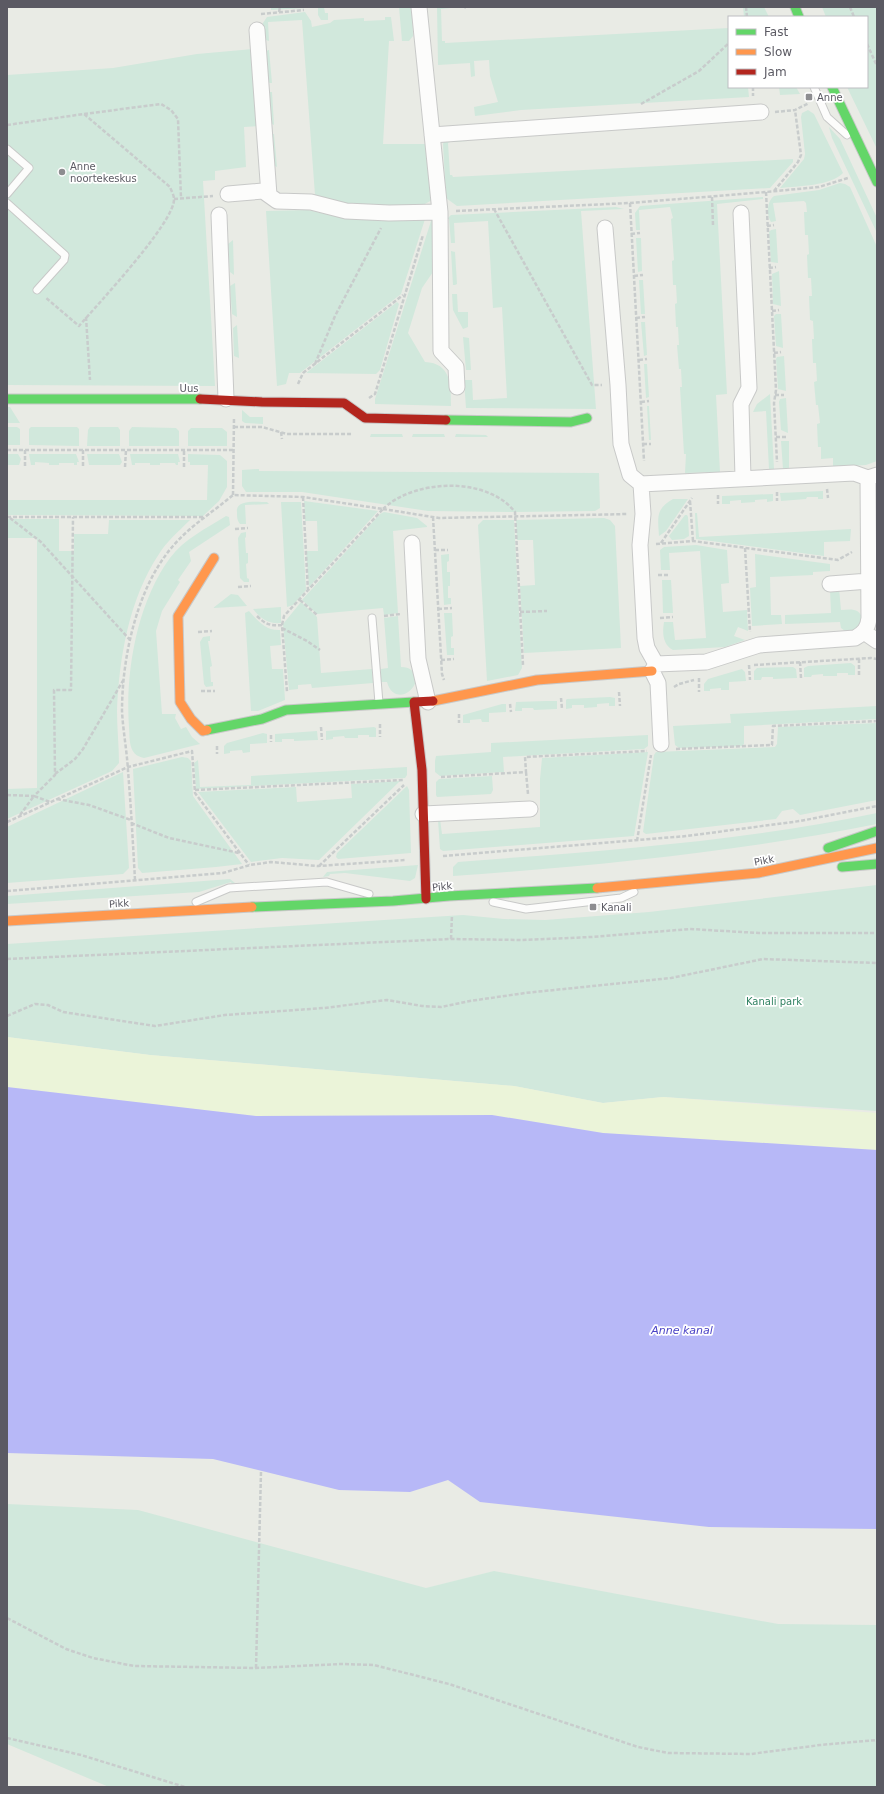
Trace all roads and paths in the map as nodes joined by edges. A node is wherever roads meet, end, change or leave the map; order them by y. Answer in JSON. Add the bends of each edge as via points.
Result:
{"nodes":[{"id":1,"x":280,"y":7,"type":"edge"},
{"id":2,"x":297,"y":7,"type":"edge"},
{"id":3,"x":419,"y":7,"type":"edge"},
{"id":4,"x":299,"y":10,"type":"junction"},
{"id":5,"x":304,"y":10,"type":"dead end"},
{"id":6,"x":279,"y":12,"type":"junction"},
{"id":7,"x":258,"y":14,"type":"dead end"},
{"id":8,"x":257,"y":30,"type":"dead end"},
{"id":9,"x":728,"y":43,"type":"edge"},
{"id":10,"x":868,"y":46,"type":"edge"},
{"id":11,"x":877,"y":66,"type":"edge"},
{"id":12,"x":814,"y":88,"type":"edge"},
{"id":13,"x":832,"y":88,"type":"edge"},
{"id":14,"x":813,"y":101,"type":"dead end"},
{"id":15,"x":795,"y":110,"type":"junction"},
{"id":16,"x":761,"y":112,"type":"joint"},
{"id":17,"x":84,"y":114,"type":"junction"},
{"id":18,"x":641,"y":121,"type":"junction"},
{"id":19,"x":7,"y":125,"type":"edge"},
{"id":20,"x":432,"y":135,"type":"junction"},
{"id":21,"x":860,"y":145,"type":"junction"},
{"id":22,"x":7,"y":149,"type":"edge"},
{"id":23,"x":848,"y":178,"type":"dead end"},
{"id":24,"x":877,"y":182,"type":"edge"},
{"id":25,"x":774,"y":191,"type":"junction"},
{"id":26,"x":766,"y":192,"type":"junction"},
{"id":27,"x":7,"y":194,"type":"edge"},
{"id":28,"x":228,"y":194,"type":"joint"},
{"id":29,"x":269,"y":196,"type":"junction"},
{"id":30,"x":712,"y":196,"type":"junction"},
{"id":31,"x":181,"y":198,"type":"junction"},
{"id":32,"x":174,"y":199,"type":"junction"},
{"id":33,"x":7,"y":203,"type":"edge"},
{"id":34,"x":630,"y":203,"type":"junction"},
{"id":35,"x":494,"y":209,"type":"junction"},
{"id":36,"x":435,"y":211,"type":"junction"},
{"id":37,"x":389,"y":213,"type":"junction"},
{"id":38,"x":741,"y":213,"type":"dead end"},
{"id":39,"x":220,"y":215,"type":"dead end"},
{"id":40,"x":713,"y":224,"type":"dead end"},
{"id":41,"x":767,"y":226,"type":"junction"},
{"id":42,"x":774,"y":226,"type":"dead end"},
{"id":43,"x":605,"y":228,"type":"dead end"},
{"id":44,"x":640,"y":233,"type":"dead end"},
{"id":45,"x":631,"y":234,"type":"junction"},
{"id":46,"x":776,"y":267,"type":"dead end"},
{"id":47,"x":769,"y":268,"type":"junction"},
{"id":48,"x":642,"y":275,"type":"dead end"},
{"id":49,"x":634,"y":276,"type":"junction"},
{"id":50,"x":38,"y":290,"type":"joint"},
{"id":51,"x":404,"y":294,"type":"junction"},
{"id":52,"x":779,"y":310,"type":"dead end"},
{"id":53,"x":772,"y":311,"type":"junction"},
{"id":54,"x":86,"y":317,"type":"junction"},
{"id":55,"x":645,"y":317,"type":"dead end"},
{"id":56,"x":636,"y":318,"type":"junction"},
{"id":57,"x":781,"y":352,"type":"dead end"},
{"id":58,"x":774,"y":353,"type":"junction"},
{"id":59,"x":647,"y":359,"type":"dead end"},
{"id":60,"x":639,"y":360,"type":"junction"},
{"id":61,"x":315,"y":364,"type":"junction"},
{"id":62,"x":618,"y":385,"type":"junction"},
{"id":63,"x":457,"y":388,"type":"dead end"},
{"id":64,"x":375,"y":394,"type":"dead end"},
{"id":65,"x":775,"y":395,"type":"junction"},
{"id":66,"x":784,"y":395,"type":"dead end"},
{"id":67,"x":7,"y":399,"type":"edge"},
{"id":68,"x":91,"y":399,"type":"junction"},
{"id":69,"x":226,"y":399,"type":"junction"},
{"id":70,"x":649,"y":401,"type":"dead end"},
{"id":71,"x":288,"y":402,"type":"junction"},
{"id":72,"x":641,"y":402,"type":"junction"},
{"id":73,"x":587,"y":418,"type":"dead end"},
{"id":74,"x":234,"y":427,"type":"junction"},
{"id":75,"x":281,"y":432,"type":"junction"},
{"id":76,"x":324,"y":434,"type":"junction"},
{"id":77,"x":358,"y":434,"type":"dead end"},
{"id":78,"x":776,"y":437,"type":"junction"},
{"id":79,"x":787,"y":437,"type":"dead end"},
{"id":80,"x":282,"y":439,"type":"dead end"},
{"id":81,"x":324,"y":439,"type":"dead end"},
{"id":82,"x":643,"y":444,"type":"junction"},
{"id":83,"x":652,"y":444,"type":"dead end"},
{"id":84,"x":7,"y":450,"type":"edge"},
{"id":85,"x":25,"y":450,"type":"junction"},
{"id":86,"x":83,"y":450,"type":"junction"},
{"id":87,"x":126,"y":450,"type":"junction"},
{"id":88,"x":184,"y":450,"type":"junction"},
{"id":89,"x":234,"y":450,"type":"junction"},
{"id":90,"x":25,"y":466,"type":"dead end"},
{"id":91,"x":83,"y":466,"type":"dead end"},
{"id":92,"x":126,"y":467,"type":"dead end"},
{"id":93,"x":184,"y":467,"type":"dead end"},
{"id":94,"x":873,"y":477,"type":"edge"},
{"id":95,"x":743,"y":478,"type":"junction"},
{"id":96,"x":781,"y":483,"type":"junction"},
{"id":97,"x":645,"y":484,"type":"junction"},
{"id":98,"x":820,"y":487,"type":"dead end"},
{"id":99,"x":718,"y":492,"type":"dead end"},
{"id":100,"x":695,"y":494,"type":"dead end"},
{"id":101,"x":233,"y":495,"type":"junction"},
{"id":102,"x":303,"y":497,"type":"junction"},
{"id":103,"x":828,"y":498,"type":"dead end"},
{"id":104,"x":690,"y":501,"type":"junction"},
{"id":105,"x":777,"y":501,"type":"dead end"},
{"id":106,"x":718,"y":504,"type":"dead end"},
{"id":107,"x":383,"y":508,"type":"junction"},
{"id":108,"x":643,"y":514,"type":"junction"},
{"id":109,"x":514,"y":515,"type":"junction"},
{"id":110,"x":8,"y":517,"type":"edge"},
{"id":111,"x":73,"y":517,"type":"junction"},
{"id":112,"x":206,"y":517,"type":"junction"},
{"id":113,"x":433,"y":517,"type":"junction"},
{"id":114,"x":248,"y":528,"type":"dead end"},
{"id":115,"x":235,"y":529,"type":"dead end"},
{"id":116,"x":655,"y":536,"type":"dead end"},
{"id":117,"x":693,"y":541,"type":"junction"},
{"id":118,"x":412,"y":543,"type":"dead end"},
{"id":119,"x":660,"y":543,"type":"junction"},
{"id":120,"x":656,"y":544,"type":"junction"},
{"id":121,"x":640,"y":545,"type":"junction"},
{"id":122,"x":869,"y":547,"type":"junction"},
{"id":123,"x":745,"y":548,"type":"junction"},
{"id":124,"x":434,"y":550,"type":"junction"},
{"id":125,"x":448,"y":550,"type":"dead end"},
{"id":126,"x":656,"y":552,"type":"dead end"},
{"id":127,"x":214,"y":558,"type":"dead end"},
{"id":128,"x":657,"y":568,"type":"dead end"},
{"id":129,"x":72,"y":575,"type":"junction"},
{"id":130,"x":670,"y":575,"type":"dead end"},
{"id":131,"x":657,"y":576,"type":"junction"},
{"id":132,"x":869,"y":581,"type":"junction"},
{"id":133,"x":657,"y":582,"type":"dead end"},
{"id":134,"x":830,"y":584,"type":"dead end"},
{"id":135,"x":251,"y":586,"type":"dead end"},
{"id":136,"x":238,"y":587,"type":"dead end"},
{"id":137,"x":308,"y":591,"type":"junction"},
{"id":138,"x":300,"y":600,"type":"junction"},
{"id":139,"x":452,"y":608,"type":"dead end"},
{"id":140,"x":438,"y":609,"type":"junction"},
{"id":141,"x":546,"y":610,"type":"dead end"},
{"id":142,"x":659,"y":611,"type":"dead end"},
{"id":143,"x":415,"y":612,"type":"junction"},
{"id":144,"x":520,"y":612,"type":"junction"},
{"id":145,"x":317,"y":615,"type":"dead end"},
{"id":146,"x":257,"y":616,"type":"dead end"},
{"id":147,"x":673,"y":617,"type":"dead end"},
{"id":148,"x":372,"y":618,"type":"joint"},
{"id":149,"x":659,"y":618,"type":"junction"},
{"id":150,"x":659,"y":625,"type":"dead end"},
{"id":151,"x":282,"y":626,"type":"junction"},
{"id":152,"x":212,"y":631,"type":"dead end"},
{"id":153,"x":198,"y":632,"type":"dead end"},
{"id":154,"x":864,"y":632,"type":"junction"},
{"id":155,"x":750,"y":637,"type":"dead end"},
{"id":156,"x":131,"y":641,"type":"junction"},
{"id":157,"x":877,"y":641,"type":"edge"},
{"id":158,"x":320,"y":650,"type":"dead end"},
{"id":159,"x":454,"y":659,"type":"dead end"},
{"id":160,"x":859,"y":659,"type":"junction"},
{"id":161,"x":877,"y":659,"type":"edge"},
{"id":162,"x":441,"y":660,"type":"junction"},
{"id":163,"x":800,"y":662,"type":"junction"},
{"id":164,"x":749,"y":665,"type":"junction"},
{"id":165,"x":745,"y":666,"type":"dead end"},
{"id":166,"x":654,"y":668,"type":"junction"},
{"id":167,"x":859,"y":674,"type":"dead end"},
{"id":168,"x":706,"y":676,"type":"dead end"},
{"id":169,"x":125,"y":678,"type":"junction"},
{"id":170,"x":699,"y":678,"type":"junction"},
{"id":171,"x":801,"y":678,"type":"dead end"},
{"id":172,"x":750,"y":680,"type":"dead end"},
{"id":173,"x":522,"y":683,"type":"junction"},
{"id":174,"x":448,"y":684,"type":"dead end"},
{"id":175,"x":672,"y":690,"type":"dead end"},
{"id":176,"x":201,"y":691,"type":"dead end"},
{"id":177,"x":215,"y":691,"type":"dead end"},
{"id":178,"x":619,"y":692,"type":"junction"},
{"id":179,"x":626,"y":692,"type":"dead end"},
{"id":180,"x":699,"y":692,"type":"dead end"},
{"id":181,"x":612,"y":693,"type":"dead end"},
{"id":182,"x":561,"y":696,"type":"dead end"},
{"id":183,"x":287,"y":698,"type":"dead end"},
{"id":184,"x":421,"y":702,"type":"junction"},
{"id":185,"x":379,"y":704,"type":"junction"},
{"id":186,"x":620,"y":706,"type":"dead end"},
{"id":187,"x":562,"y":709,"type":"dead end"},
{"id":188,"x":454,"y":713,"type":"dead end"},
{"id":189,"x":877,"y":721,"type":"edge"},
{"id":190,"x":459,"y":723,"type":"dead end"},
{"id":191,"x":380,"y":724,"type":"dead end"},
{"id":192,"x":321,"y":727,"type":"dead end"},
{"id":193,"x":380,"y":736,"type":"dead end"},
{"id":194,"x":322,"y":740,"type":"dead end"},
{"id":195,"x":667,"y":747,"type":"joint"},
{"id":196,"x":128,"y":767,"type":"junction"},
{"id":197,"x":526,"y":772,"type":"junction"},
{"id":198,"x":55,"y":775,"type":"junction"},
{"id":199,"x":422,"y":779,"type":"junction"},
{"id":200,"x":195,"y":790,"type":"junction"},
{"id":201,"x":7,"y":795,"type":"edge"},
{"id":202,"x":34,"y":796,"type":"junction"},
{"id":203,"x":57,"y":799,"type":"junction"},
{"id":204,"x":50,"y":802,"type":"junction"},
{"id":205,"x":530,"y":809,"type":"joint"},
{"id":206,"x":423,"y":814,"type":"junction"},
{"id":207,"x":20,"y":816,"type":"junction"},
{"id":208,"x":131,"y":821,"type":"junction"},
{"id":209,"x":7,"y":822,"type":"edge"},
{"id":210,"x":877,"y":831,"type":"edge"},
{"id":211,"x":637,"y":841,"type":"dead end"},
{"id":212,"x":877,"y":848,"type":"edge"},
{"id":213,"x":240,"y":853,"type":"junction"},
{"id":214,"x":877,"y":864,"type":"edge"},
{"id":215,"x":250,"y":865,"type":"dead end"},
{"id":216,"x":318,"y":866,"type":"dead end"},
{"id":217,"x":758,"y":873,"type":"junction"},
{"id":218,"x":135,"y":880,"type":"dead end"},
{"id":219,"x":653,"y":883,"type":"junction"},
{"id":220,"x":462,"y":895,"type":"junction"},
{"id":221,"x":426,"y":899,"type":"junction"},
{"id":222,"x":393,"y":901,"type":"junction"},
{"id":223,"x":176,"y":910,"type":"junction"},
{"id":224,"x":452,"y":911,"type":"dead end"},
{"id":225,"x":7,"y":921,"type":"edge"},
{"id":226,"x":877,"y":933,"type":"edge"},
{"id":227,"x":451,"y":938,"type":"junction"},
{"id":228,"x":7,"y":959,"type":"edge"},
{"id":229,"x":877,"y":963,"type":"edge"},
{"id":230,"x":7,"y":1016,"type":"edge"},
{"id":231,"x":261,"y":1472,"type":"dead end"},
{"id":232,"x":7,"y":1618,"type":"edge"},
{"id":233,"x":256,"y":1668,"type":"junction"},
{"id":234,"x":7,"y":1738,"type":"edge"},
{"id":235,"x":877,"y":1740,"type":"edge"},
{"id":236,"x":185,"y":1787,"type":"edge"}],
"edges":[{"from":1,"to":6,"type":"path"},
{"from":2,"to":4,"type":"path"},
{"from":3,"to":20,"type":"street"},
{"from":4,"to":5,"type":"path"},
{"from":4,"to":6,"type":"path"},
{"from":6,"to":7,"type":"path"},
{"from":8,"to":29,"type":"street"},
{"from":9,"to":18,"type":"path","via":[[698,71],[641,103]]},
{"from":10,"to":11,"type":"path"},
{"from":12,"to":21,"type":"lane","via":[[827,117]]},
{"from":13,"to":21,"type":"street"},
{"from":14,"to":15,"type":"path"},
{"from":15,"to":16,"type":"path"},
{"from":15,"to":25,"type":"path","via":[[801,155]]},
{"from":16,"to":18,"type":"street"},
{"from":17,"to":19,"type":"path"},
{"from":17,"to":31,"type":"path","via":[[161,104],[171,110],[178,119]]},
{"from":17,"to":32,"type":"path","via":[[170,187]]},
{"from":18,"to":20,"type":"street"},
{"from":20,"to":36,"type":"street"},
{"from":21,"to":24,"type":"street"},
{"from":22,"to":27,"type":"lane","via":[[29,168]]},
{"from":23,"to":25,"type":"path","via":[[819,187]]},
{"from":25,"to":26,"type":"path"},
{"from":26,"to":30,"type":"path"},
{"from":26,"to":41,"type":"path"},
{"from":28,"to":29,"type":"street","via":[[263,191]]},
{"from":28,"to":31,"type":"path"},
{"from":29,"to":37,"type":"street","via":[[277,201],[311,202],[346,211]]},
{"from":30,"to":34,"type":"path"},
{"from":30,"to":40,"type":"path"},
{"from":31,"to":32,"type":"path"},
{"from":32,"to":54,"type":"path","via":[[157,235]]},
{"from":33,"to":50,"type":"lane","via":[[65,255],[64,260]]},
{"from":34,"to":35,"type":"path"},
{"from":34,"to":45,"type":"path"},
{"from":35,"to":36,"type":"path"},
{"from":35,"to":62,"type":"path","via":[[592,386]]},
{"from":36,"to":37,"type":"street"},
{"from":36,"to":51,"type":"path"},
{"from":36,"to":63,"type":"street","via":[[441,351],[456,367]]},
{"from":37,"to":61,"type":"path","via":[[336,316]]},
{"from":38,"to":95,"type":"street","via":[[749,388],[741,404]]},
{"from":39,"to":69,"type":"street"},
{"from":41,"to":42,"type":"path"},
{"from":41,"to":47,"type":"path"},
{"from":43,"to":62,"type":"street"},
{"from":44,"to":45,"type":"path"},
{"from":45,"to":49,"type":"path"},
{"from":46,"to":47,"type":"path"},
{"from":47,"to":53,"type":"path"},
{"from":48,"to":49,"type":"path"},
{"from":49,"to":56,"type":"path"},
{"from":50,"to":54,"type":"path","via":[[79,326]]},
{"from":51,"to":61,"type":"path"},
{"from":51,"to":64,"type":"path"},
{"from":52,"to":53,"type":"path"},
{"from":53,"to":58,"type":"path"},
{"from":54,"to":68,"type":"path"},
{"from":55,"to":56,"type":"path"},
{"from":56,"to":60,"type":"path"},
{"from":57,"to":58,"type":"path"},
{"from":58,"to":65,"type":"path"},
{"from":59,"to":60,"type":"path"},
{"from":60,"to":72,"type":"path"},
{"from":61,"to":71,"type":"path","via":[[303,373]]},
{"from":62,"to":97,"type":"street","via":[[621,444],[630,475]]},
{"from":65,"to":66,"type":"path"},
{"from":65,"to":78,"type":"path"},
{"from":67,"to":68,"type":"street","name":"Uus"},
{"from":68,"to":69,"type":"street","name":"Uus"},
{"from":69,"to":71,"type":"street","name":"Uus"},
{"from":69,"to":74,"type":"path","via":[[234,410]]},
{"from":70,"to":72,"type":"path"},
{"from":71,"to":73,"type":"street","name":"Uus","via":[[344,403],[365,418],[571,422]]},
{"from":72,"to":82,"type":"path"},
{"from":74,"to":75,"type":"path","via":[[262,427]]},
{"from":74,"to":89,"type":"path"},
{"from":75,"to":76,"type":"path"},
{"from":75,"to":80,"type":"path"},
{"from":76,"to":77,"type":"path"},
{"from":76,"to":81,"type":"path"},
{"from":78,"to":79,"type":"path"},
{"from":78,"to":96,"type":"path"},
{"from":82,"to":83,"type":"path"},
{"from":82,"to":97,"type":"path"},
{"from":84,"to":85,"type":"path"},
{"from":85,"to":86,"type":"path"},
{"from":85,"to":90,"type":"path"},
{"from":86,"to":87,"type":"path"},
{"from":86,"to":91,"type":"path"},
{"from":87,"to":88,"type":"path"},
{"from":87,"to":92,"type":"path"},
{"from":88,"to":89,"type":"path"},
{"from":88,"to":93,"type":"path"},
{"from":89,"to":101,"type":"path"},
{"from":94,"to":96,"type":"street","via":[[854,473]]},
{"from":94,"to":122,"type":"street"},
{"from":95,"to":96,"type":"street"},
{"from":95,"to":97,"type":"street"},
{"from":96,"to":105,"type":"path","via":[[776,489]]},
{"from":97,"to":108,"type":"street"},
{"from":98,"to":103,"type":"path","via":[[827,487]]},
{"from":99,"to":106,"type":"path"},
{"from":100,"to":104,"type":"path"},
{"from":101,"to":102,"type":"path"},
{"from":101,"to":112,"type":"path"},
{"from":102,"to":107,"type":"path"},
{"from":102,"to":137,"type":"path"},
{"from":104,"to":117,"type":"path"},
{"from":104,"to":119,"type":"path"},
{"from":107,"to":109,"type":"path","via":[[409,492],[452,486],[488,493],[511,508],[515,512]]},
{"from":107,"to":113,"type":"path"},
{"from":107,"to":137,"type":"path"},
{"from":108,"to":109,"type":"path"},
{"from":108,"to":121,"type":"street"},
{"from":109,"to":113,"type":"path"},
{"from":109,"to":144,"type":"path"},
{"from":110,"to":111,"type":"path"},
{"from":110,"to":129,"type":"path","via":[[40,542]]},
{"from":111,"to":112,"type":"path"},
{"from":111,"to":129,"type":"path"},
{"from":112,"to":156,"type":"path","via":[[174,546],[152,578],[137,616]]},
{"from":113,"to":124,"type":"path"},
{"from":114,"to":115,"type":"path"},
{"from":116,"to":120,"type":"path"},
{"from":117,"to":119,"type":"path"},
{"from":117,"to":123,"type":"path"},
{"from":118,"to":143,"type":"street"},
{"from":119,"to":120,"type":"path"},
{"from":120,"to":121,"type":"path"},
{"from":120,"to":126,"type":"path"},
{"from":121,"to":166,"type":"street","via":[[645,638]]},
{"from":122,"to":123,"type":"path","via":[[854,551],[838,560]]},
{"from":122,"to":132,"type":"street"},
{"from":123,"to":155,"type":"path"},
{"from":124,"to":125,"type":"path"},
{"from":124,"to":140,"type":"path"},
{"from":127,"to":185,"type":"street","via":[[178,616],[180,702],[203,731],[262,719],[286,710]]},
{"from":128,"to":131,"type":"path"},
{"from":129,"to":156,"type":"path"},
{"from":129,"to":198,"type":"path","via":[[71,690],[54,690]]},
{"from":130,"to":131,"type":"path"},
{"from":131,"to":133,"type":"path"},
{"from":132,"to":134,"type":"street"},
{"from":132,"to":154,"type":"street","via":[[868,624]]},
{"from":135,"to":136,"type":"path"},
{"from":137,"to":138,"type":"path"},
{"from":138,"to":145,"type":"path"},
{"from":138,"to":151,"type":"path","via":[[284,616]]},
{"from":139,"to":140,"type":"path"},
{"from":140,"to":162,"type":"path"},
{"from":141,"to":144,"type":"path"},
{"from":142,"to":149,"type":"path"},
{"from":143,"to":148,"type":"path"},
{"from":143,"to":184,"type":"street"},
{"from":144,"to":173,"type":"path"},
{"from":146,"to":151,"type":"path","via":[[272,626]]},
{"from":147,"to":149,"type":"path"},
{"from":148,"to":185,"type":"lane"},
{"from":149,"to":150,"type":"path"},
{"from":151,"to":158,"type":"path"},
{"from":151,"to":183,"type":"path"},
{"from":152,"to":153,"type":"path"},
{"from":154,"to":157,"type":"street"},
{"from":154,"to":166,"type":"street","via":[[854,638],[759,645],[706,662]]},
{"from":156,"to":169,"type":"path"},
{"from":159,"to":162,"type":"path"},
{"from":160,"to":161,"type":"path"},
{"from":160,"to":163,"type":"path"},
{"from":160,"to":167,"type":"path"},
{"from":162,"to":174,"type":"path","via":[[443,678]]},
{"from":163,"to":164,"type":"path"},
{"from":163,"to":171,"type":"path"},
{"from":164,"to":165,"type":"path"},
{"from":164,"to":172,"type":"path"},
{"from":166,"to":173,"type":"street"},
{"from":166,"to":195,"type":"street"},
{"from":168,"to":170,"type":"path"},
{"from":169,"to":196,"type":"path","via":[[122,712]]},
{"from":169,"to":198,"type":"path","via":[[83,749]]},
{"from":170,"to":175,"type":"path","via":[[679,684]]},
{"from":170,"to":180,"type":"path"},
{"from":173,"to":184,"type":"street"},
{"from":176,"to":177,"type":"path"},
{"from":178,"to":179,"type":"path"},
{"from":178,"to":181,"type":"path"},
{"from":178,"to":186,"type":"path"},
{"from":182,"to":187,"type":"path"},
{"from":184,"to":185,"type":"street"},
{"from":184,"to":199,"type":"street"},
{"from":188,"to":190,"type":"path","via":[[458,712]]},
{"from":189,"to":195,"type":"path","via":[[773,726],[772,746]]},
{"from":191,"to":193,"type":"path"},
{"from":192,"to":194,"type":"path"},
{"from":196,"to":200,"type":"path","via":[[192,751]]},
{"from":196,"to":203,"type":"path"},
{"from":196,"to":208,"type":"path"},
{"from":197,"to":199,"type":"path"},
{"from":197,"to":205,"type":"path"},
{"from":197,"to":211,"type":"path","via":[[525,757],[651,751]]},
{"from":198,"to":202,"type":"path"},
{"from":199,"to":206,"type":"street"},
{"from":200,"to":213,"type":"path"},
{"from":200,"to":216,"type":"path","via":[[408,781]]},
{"from":201,"to":202,"type":"path"},
{"from":202,"to":204,"type":"path"},
{"from":202,"to":207,"type":"path"},
{"from":203,"to":204,"type":"path"},
{"from":203,"to":208,"type":"path","via":[[89,805]]},
{"from":204,"to":207,"type":"path"},
{"from":205,"to":206,"type":"street"},
{"from":206,"to":221,"type":"street"},
{"from":207,"to":209,"type":"path"},
{"from":208,"to":213,"type":"path","via":[[169,838]]},
{"from":208,"to":218,"type":"path"},
{"from":210,"to":217,"type":"street"},
{"from":212,"to":217,"type":"street","name":"Pikk"},
{"from":213,"to":215,"type":"path"},
{"from":214,"to":217,"type":"street"},
{"from":217,"to":219,"type":"street","name":"Pikk"},
{"from":219,"to":220,"type":"street","name":"Pikk"},
{"from":219,"to":220,"type":"lane","via":[[621,898],[526,909]]},
{"from":220,"to":221,"type":"street","name":"Pikk"},
{"from":221,"to":222,"type":"street","name":"Pikk"},
{"from":222,"to":223,"type":"street","name":"Pikk"},
{"from":222,"to":223,"type":"lane","via":[[327,882],[229,888]]},
{"from":223,"to":225,"type":"street","name":"Pikk"},
{"from":224,"to":227,"type":"path"},
{"from":226,"to":227,"type":"path","via":[[759,934],[690,929],[530,940]]},
{"from":227,"to":228,"type":"path"},
{"from":229,"to":230,"type":"path","via":[[763,959],[672,978],[525,993],[441,1007],[387,1000],[324,1008],[225,1015],[155,1026],[63,1012],[48,1005],[35,1004]]},
{"from":231,"to":233,"type":"path"},
{"from":232,"to":233,"type":"path","via":[[66,1649],[111,1662],[134,1666]]},
{"from":233,"to":235,"type":"path","via":[[374,1665],[449,1684],[638,1747],[668,1753],[751,1754]]},
{"from":234,"to":236,"type":"path","via":[[81,1755]]}]}
